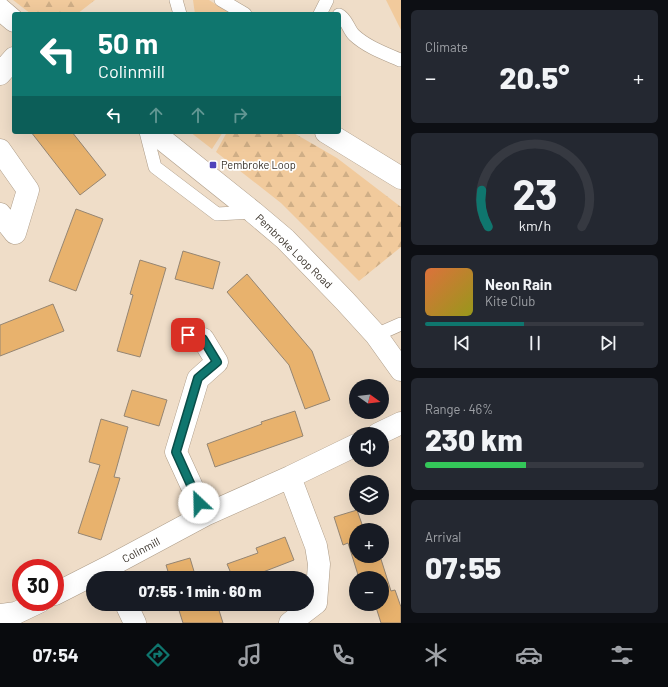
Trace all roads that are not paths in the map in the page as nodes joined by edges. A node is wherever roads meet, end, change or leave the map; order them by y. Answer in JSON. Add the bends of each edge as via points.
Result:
{"nodes":[{"id":1,"x":176,"y":0,"type":"edge"},
{"id":2,"x":221,"y":0,"type":"edge"},
{"id":3,"x":324,"y":7,"type":"edge"},
{"id":4,"x":0,"y":9,"type":"edge"},
{"id":5,"x":179,"y":12,"type":"edge"},
{"id":6,"x":242,"y":12,"type":"edge"},
{"id":7,"x":334,"y":12,"type":"edge"},
{"id":8,"x":341,"y":16,"type":"edge"},
{"id":9,"x":12,"y":19,"type":"edge"},
{"id":10,"x":12,"y":60,"type":"edge"},
{"id":11,"x":400,"y":60,"type":"dead end"},
{"id":12,"x":0,"y":74,"type":"edge"},
{"id":13,"x":147,"y":134,"type":"edge"},
{"id":14,"x":156,"y":134,"type":"edge"},
{"id":15,"x":329,"y":134,"type":"edge"},
{"id":16,"x":0,"y":150,"type":"edge"},
{"id":17,"x":401,"y":178,"type":"edge"},
{"id":18,"x":253,"y":212,"type":"junction"},
{"id":19,"x":0,"y":214,"type":"edge"},
{"id":20,"x":401,"y":324,"type":"edge"},
{"id":21,"x":188,"y":335,"type":"dead end"},
{"id":22,"x":376,"y":335,"type":"junction"},
{"id":23,"x":401,"y":370,"type":"edge"},
{"id":24,"x":401,"y":423,"type":"edge"},
{"id":25,"x":389,"y":429,"type":"edge"},
{"id":26,"x":349,"y":448,"type":"edge"},
{"id":27,"x":290,"y":477,"type":"junction"},
{"id":28,"x":205,"y":515,"type":"junction"},
{"id":29,"x":115,"y":571,"type":"edge"},
{"id":30,"x":86,"y":582,"type":"edge"},
{"id":31,"x":64,"y":591,"type":"edge"},
{"id":32,"x":22,"y":611,"type":"edge"},
{"id":33,"x":129,"y":611,"type":"edge"},
{"id":34,"x":11,"y":617,"type":"edge"},
{"id":35,"x":134,"y":623,"type":"edge"},
{"id":36,"x":290,"y":623,"type":"edge"}],
"edges":[{"from":1,"to":5,"type":"lane"},
{"from":2,"to":6,"type":"lane"},
{"from":3,"to":7,"type":"lane"},
{"from":4,"to":9,"type":"street"},
{"from":8,"to":11,"type":"lane","via":[[354,35],[374,50]]},
{"from":10,"to":12,"type":"street"},
{"from":13,"to":18,"type":"lane","via":[[155,167],[216,214]]},
{"from":14,"to":18,"type":"street","name":"Pembroke Loop Road"},
{"from":15,"to":17,"type":"street"},
{"from":16,"to":19,"type":"street","via":[[28,190],[16,233]]},
{"from":18,"to":22,"type":"street","name":"Pembroke Loop Road","via":[[284,239]]},
{"from":20,"to":22,"type":"lane"},
{"from":21,"to":28,"type":"street","via":[[203,339],[217,362],[198,378],[176,452]]},
{"from":22,"to":23,"type":"street","name":"Pembroke Loop Road"},
{"from":24,"to":25,"type":"street"},
{"from":26,"to":27,"type":"street","name":"Colinmill"},
{"from":27,"to":28,"type":"street","name":"Colinmill"},
{"from":27,"to":36,"type":"street","via":[[316,546],[319,564],[316,603]]},
{"from":28,"to":29,"type":"street","name":"Colinmill"},
{"from":30,"to":31,"type":"street","name":"Colinmill"},
{"from":32,"to":34,"type":"street"},
{"from":33,"to":35,"type":"street"}]}
